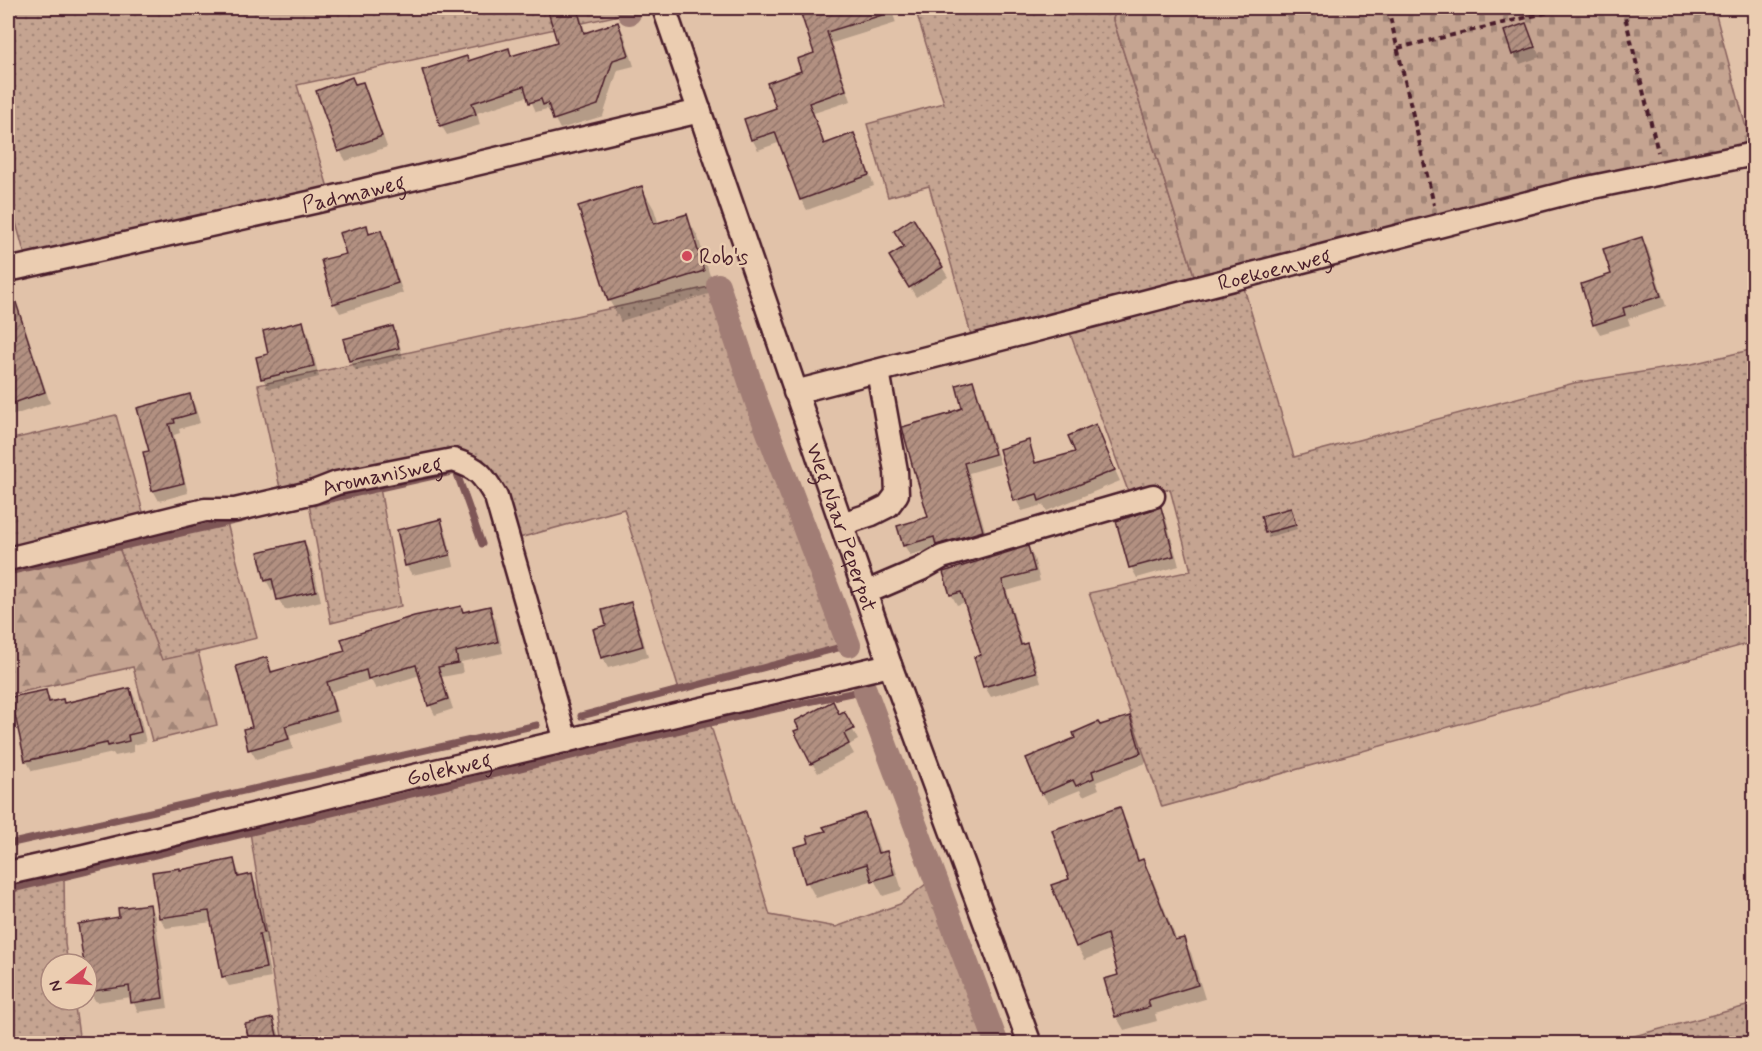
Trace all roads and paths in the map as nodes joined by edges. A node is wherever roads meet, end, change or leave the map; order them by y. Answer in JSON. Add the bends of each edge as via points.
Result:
{"nodes":[{"id":1,"x":664,"y":8,"type":"edge"},
{"id":2,"x":1388,"y":8,"type":"edge"},
{"id":3,"x":1566,"y":8,"type":"edge"},
{"id":4,"x":1623,"y":8,"type":"edge"},
{"id":5,"x":1398,"y":48,"type":"junction"},
{"id":6,"x":700,"y":111,"type":"junction"},
{"id":7,"x":1755,"y":154,"type":"edge"},
{"id":8,"x":1663,"y":173,"type":"junction"},
{"id":9,"x":1439,"y":226,"type":"junction"},
{"id":10,"x":8,"y":270,"type":"edge"},
{"id":11,"x":878,"y":370,"type":"junction"},
{"id":12,"x":795,"y":392,"type":"junction"},
{"id":13,"x":1153,"y":496,"type":"dead end"},
{"id":14,"x":842,"y":524,"type":"junction"},
{"id":15,"x":8,"y":559,"type":"edge"},
{"id":16,"x":866,"y":593,"type":"junction"},
{"id":17,"x":891,"y":665,"type":"junction"},
{"id":18,"x":566,"y":741,"type":"junction"},
{"id":19,"x":8,"y":873,"type":"edge"},
{"id":20,"x":1030,"y":1044,"type":"edge"}],
"edges":[{"from":1,"to":6,"type":"street","name":"Weg Naar Peperpot"},
{"from":2,"to":5,"type":"path"},
{"from":3,"to":5,"type":"path"},
{"from":4,"to":8,"type":"path"},
{"from":5,"to":9,"type":"path"},
{"from":6,"to":10,"type":"street","name":"Padmaweg"},
{"from":6,"to":12,"type":"street","name":"Weg Naar Peperpot"},
{"from":7,"to":8,"type":"street","name":"Roekoenweg"},
{"from":8,"to":9,"type":"street","name":"Roekoenweg","via":[[1578,190]]},
{"from":9,"to":11,"type":"street","name":"Roekoenweg"},
{"from":11,"to":12,"type":"street","name":"Roekoenweg"},
{"from":11,"to":14,"type":"street","via":[[897,494],[888,506]]},
{"from":12,"to":14,"type":"street","name":"Weg Naar Peperpot"},
{"from":13,"to":16,"type":"street","via":[[942,557]]},
{"from":14,"to":16,"type":"street","name":"Weg Naar Peperpot"},
{"from":15,"to":18,"type":"street","name":"Aromanisweg","via":[[205,510],[235,510],[314,492],[337,483],[453,460],[471,465],[496,497]]},
{"from":16,"to":17,"type":"street","name":"Weg Naar Peperpot"},
{"from":17,"to":18,"type":"street","name":"Golekweg"},
{"from":17,"to":20,"type":"street","name":"Weg Naar Peperpot"},
{"from":18,"to":19,"type":"street","name":"Golekweg"}]}
